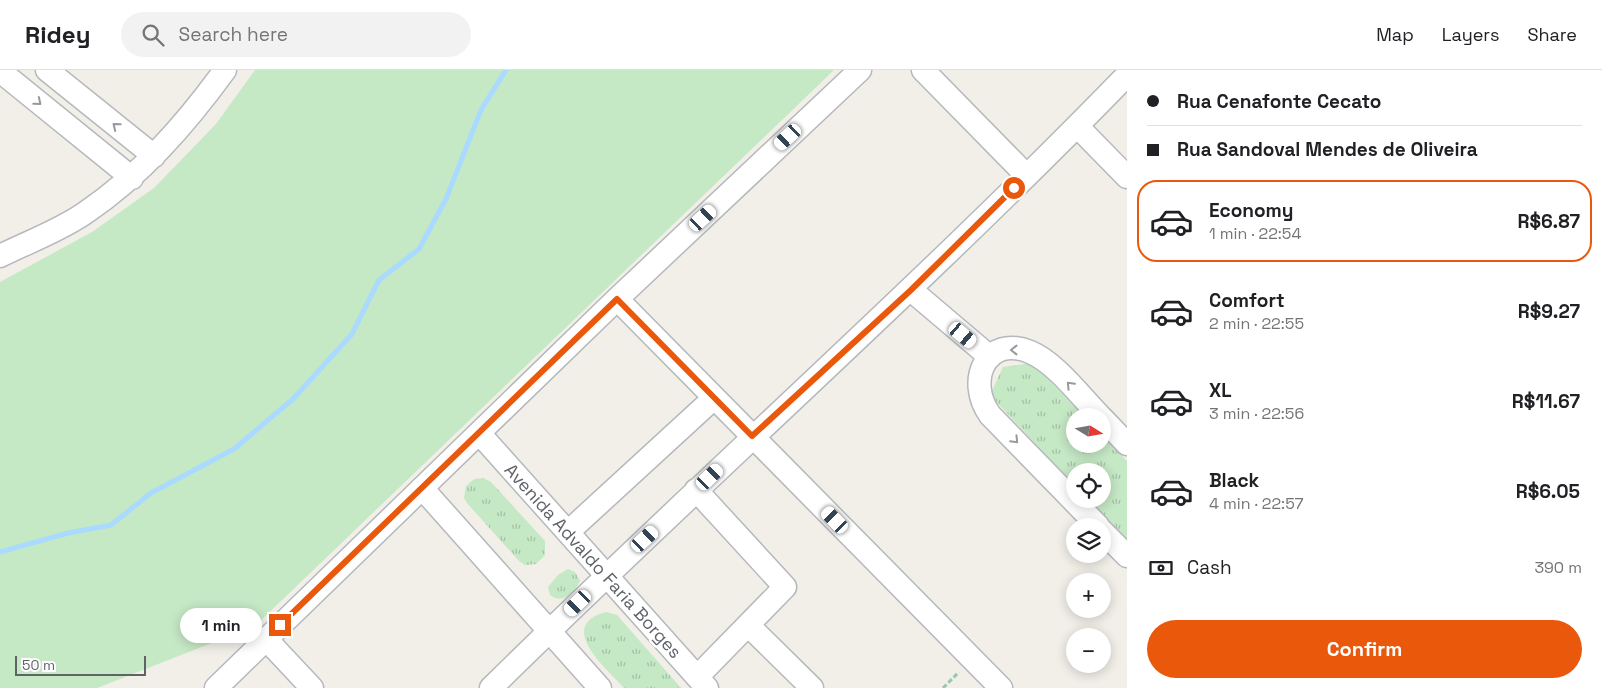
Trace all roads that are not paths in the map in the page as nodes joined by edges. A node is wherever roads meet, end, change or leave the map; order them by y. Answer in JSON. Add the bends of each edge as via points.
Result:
{"nodes":[{"id":1,"x":47,"y":70,"type":"edge"},
{"id":2,"x":224,"y":70,"type":"edge"},
{"id":3,"x":860,"y":70,"type":"edge"},
{"id":4,"x":924,"y":70,"type":"edge"},
{"id":5,"x":0,"y":71,"type":"edge"},
{"id":6,"x":1127,"y":74,"type":"edge"},
{"id":7,"x":1077,"y":126,"type":"junction"},
{"id":8,"x":154,"y":156,"type":"junction"},
{"id":9,"x":1026,"y":175,"type":"junction"},
{"id":10,"x":1127,"y":177,"type":"edge"},
{"id":11,"x":132,"y":178,"type":"junction"},
{"id":12,"x":0,"y":256,"type":"edge"},
{"id":13,"x":911,"y":290,"type":"junction"},
{"id":14,"x":617,"y":299,"type":"junction"},
{"id":15,"x":990,"y":357,"type":"junction"},
{"id":16,"x":714,"y":398,"type":"junction"},
{"id":17,"x":1092,"y":408,"type":"edge"},
{"id":18,"x":1111,"y":427,"type":"edge"},
{"id":19,"x":479,"y":433,"type":"junction"},
{"id":20,"x":752,"y":436,"type":"junction"},
{"id":21,"x":1127,"y":444,"type":"edge"},
{"id":22,"x":422,"y":488,"type":"junction"},
{"id":23,"x":696,"y":490,"type":"junction"},
{"id":24,"x":1090,"y":518,"type":"edge"},
{"id":25,"x":568,"y":532,"type":"junction"},
{"id":26,"x":1111,"y":540,"type":"edge"},
{"id":27,"x":1127,"y":556,"type":"edge"},
{"id":28,"x":606,"y":575,"type":"junction"},
{"id":29,"x":748,"y":625,"type":"junction"},
{"id":30,"x":549,"y":631,"type":"junction"},
{"id":31,"x":266,"y":639,"type":"junction"},
{"id":32,"x":702,"y":682,"type":"edge"},
{"id":33,"x":216,"y":688,"type":"edge"},
{"id":34,"x":312,"y":688,"type":"edge"},
{"id":35,"x":491,"y":688,"type":"edge"},
{"id":36,"x":600,"y":688,"type":"edge"},
{"id":37,"x":812,"y":688,"type":"edge"},
{"id":38,"x":1001,"y":688,"type":"edge"}],
"edges":[{"from":8,"to":1,"type":"street","one_way":true},
{"from":2,"to":8,"type":"street","via":[[199,106]]},
{"from":3,"to":14,"type":"street"},
{"from":4,"to":9,"type":"street"},
{"from":5,"to":11,"type":"street","one_way":true},
{"from":6,"to":7,"type":"street"},
{"from":7,"to":9,"type":"street"},
{"from":7,"to":10,"type":"street"},
{"from":8,"to":11,"type":"street"},
{"from":9,"to":13,"type":"street"},
{"from":11,"to":12,"type":"street","via":[[84,214]]},
{"from":13,"to":15,"type":"street"},
{"from":13,"to":20,"type":"street"},
{"from":14,"to":16,"type":"street"},
{"from":14,"to":19,"type":"street"},
{"from":17,"to":15,"type":"street","one_way":true,"via":[[1054,368],[1029,351],[1008,349]]},
{"from":15,"to":24,"type":"street","one_way":true,"via":[[979,375],[978,391],[982,404]]},
{"from":16,"to":20,"type":"street"},
{"from":16,"to":25,"type":"street"},
{"from":18,"to":21,"type":"street"},
{"from":19,"to":22,"type":"street"},
{"from":19,"to":25,"type":"street","name":"Avenida Advaldo Faria Borges"},
{"from":20,"to":23,"type":"street"},
{"from":20,"to":38,"type":"street"},
{"from":22,"to":30,"type":"street"},
{"from":22,"to":31,"type":"street"},
{"from":23,"to":28,"type":"street"},
{"from":23,"to":29,"type":"street","via":[[785,587]]},
{"from":25,"to":28,"type":"street","name":"Avenida Advaldo Faria Borges"},
{"from":26,"to":27,"type":"street"},
{"from":28,"to":30,"type":"street"},
{"from":28,"to":32,"type":"street","name":"Avenida Advaldo Faria Borges"},
{"from":29,"to":32,"type":"street"},
{"from":29,"to":37,"type":"street"},
{"from":30,"to":35,"type":"street"},
{"from":30,"to":36,"type":"street"},
{"from":31,"to":33,"type":"street"},
{"from":31,"to":34,"type":"street"}]}
